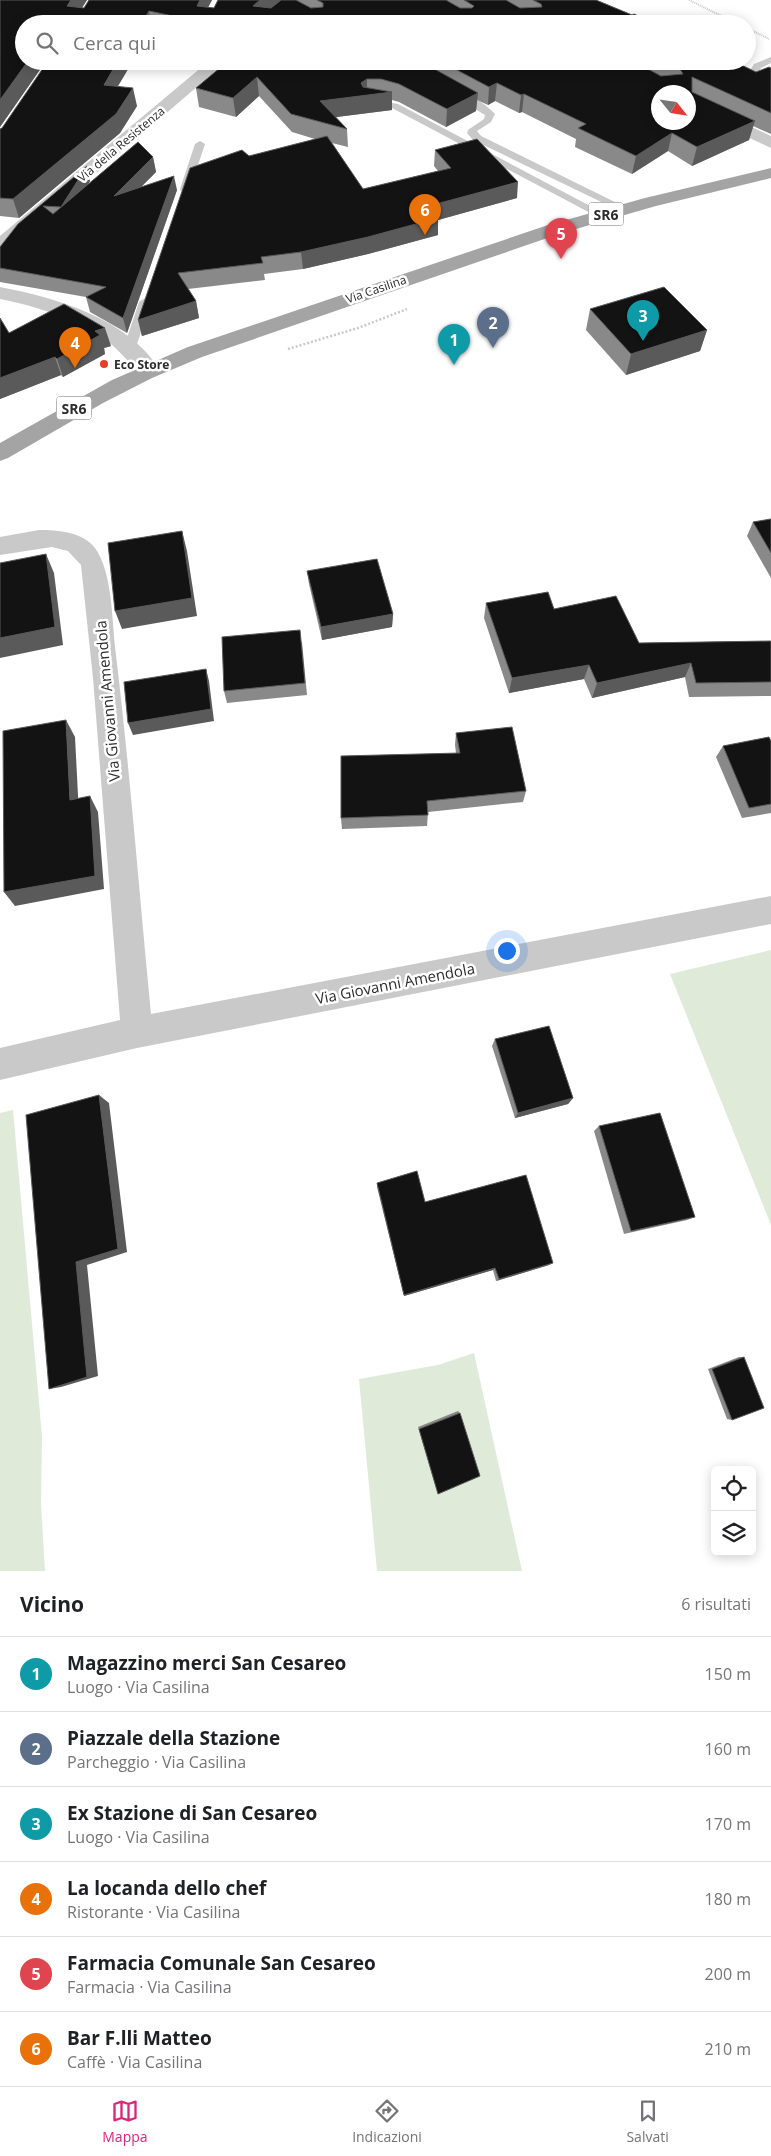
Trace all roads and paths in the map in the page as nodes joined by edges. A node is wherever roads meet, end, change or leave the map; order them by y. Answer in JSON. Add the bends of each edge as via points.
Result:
{"nodes":[{"id":1,"x":689,"y":0,"type":"edge"},
{"id":2,"x":720,"y":15,"type":"edge"},
{"id":3,"x":756,"y":32,"type":"edge"},
{"id":4,"x":771,"y":40,"type":"edge"},
{"id":5,"x":771,"y":60,"type":"edge"},
{"id":6,"x":756,"y":68,"type":"edge"},
{"id":7,"x":183,"y":70,"type":"edge"},
{"id":8,"x":208,"y":70,"type":"edge"},
{"id":9,"x":755,"y":70,"type":"edge"},
{"id":10,"x":771,"y":85,"type":"edge"},
{"id":11,"x":450,"y":90,"type":"edge"},
{"id":12,"x":368,"y":102,"type":"edge"},
{"id":13,"x":696,"y":106,"type":"edge"},
{"id":14,"x":163,"y":109,"type":"junction"},
{"id":15,"x":771,"y":143,"type":"edge"},
{"id":16,"x":200,"y":144,"type":"dead end"},
{"id":17,"x":771,"y":174,"type":"edge"},
{"id":18,"x":181,"y":199,"type":"edge"},
{"id":19,"x":624,"y":209,"type":"junction"},
{"id":20,"x":602,"y":215,"type":"junction"},
{"id":21,"x":0,"y":246,"type":"edge"},
{"id":22,"x":149,"y":292,"type":"edge"},
{"id":23,"x":0,"y":293,"type":"edge"},
{"id":24,"x":130,"y":347,"type":"junction"},
{"id":25,"x":150,"y":370,"type":"junction"},
{"id":26,"x":0,"y":453,"type":"edge"},
{"id":27,"x":0,"y":546,"type":"edge"},
{"id":28,"x":771,"y":910,"type":"edge"},
{"id":29,"x":137,"y":1032,"type":"junction"},
{"id":30,"x":0,"y":1064,"type":"edge"}],
"edges":[{"from":1,"to":2,"type":"path"},
{"from":3,"to":4,"type":"path"},
{"from":5,"to":6,"type":"lane"},
{"from":7,"to":14,"type":"street"},
{"from":8,"to":14,"type":"street","name":"Via della Resistenza"},
{"from":9,"to":10,"type":"lane"},
{"from":11,"to":19,"type":"lane","via":[[489,112],[488,120],[473,130],[477,138]]},
{"from":12,"to":20,"type":"lane","via":[[395,106]]},
{"from":13,"to":15,"type":"street"},
{"from":14,"to":21,"type":"street","name":"Via della Resistenza"},
{"from":16,"to":18,"type":"lane"},
{"from":17,"to":19,"type":"main road","name":"Via Casilina","number":"SR6"},
{"from":19,"to":20,"type":"main road","name":"Via Casilina","number":"SR6"},
{"from":20,"to":25,"type":"main road","name":"Via Casilina","number":"SR6","via":[[443,265]]},
{"from":22,"to":24,"type":"lane"},
{"from":23,"to":24,"type":"street","via":[[68,313],[108,332]]},
{"from":24,"to":25,"type":"street"},
{"from":25,"to":26,"type":"main road","name":"Via Casilina","number":"SR6","via":[[90,399]]},
{"from":27,"to":29,"type":"street","name":"Via Giovanni Amendola","via":[[37,538],[61,540],[80,547],[93,565]]},
{"from":28,"to":29,"type":"street","name":"Via Giovanni Amendola"},
{"from":29,"to":30,"type":"street","name":"Via Giovanni Amendola"}]}
